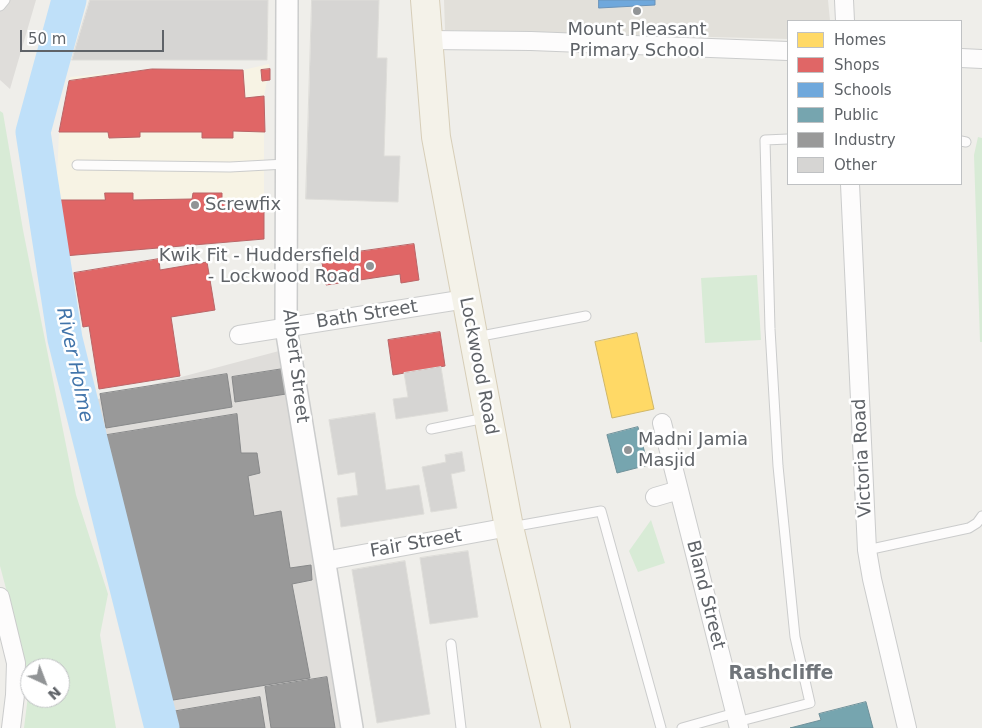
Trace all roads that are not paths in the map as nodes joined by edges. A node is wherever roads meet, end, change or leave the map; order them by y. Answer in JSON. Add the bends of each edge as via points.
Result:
{"nodes":[{"id":1,"x":5,"y":0,"type":"edge"},
{"id":2,"x":287,"y":0,"type":"edge"},
{"id":3,"x":425,"y":0,"type":"edge"},
{"id":4,"x":844,"y":0,"type":"edge"},
{"id":5,"x":0,"y":6,"type":"edge"},
{"id":6,"x":845,"y":20,"type":"edge"},
{"id":7,"x":428,"y":40,"type":"junction"},
{"id":8,"x":787,"y":52,"type":"edge"},
{"id":9,"x":962,"y":58,"type":"edge"},
{"id":10,"x":982,"y":59,"type":"edge"},
{"id":11,"x":787,"y":138,"type":"edge"},
{"id":12,"x":286,"y":164,"type":"junction"},
{"id":13,"x":77,"y":165,"type":"dead end"},
{"id":14,"x":850,"y":185,"type":"edge"},
{"id":15,"x":466,"y":299,"type":"junction"},
{"id":16,"x":586,"y":316,"type":"dead end"},
{"id":17,"x":286,"y":328,"type":"junction"},
{"id":18,"x":239,"y":335,"type":"dead end"},
{"id":19,"x":473,"y":338,"type":"junction"},
{"id":20,"x":488,"y":418,"type":"junction"},
{"id":21,"x":662,"y":423,"type":"dead end"},
{"id":22,"x":430,"y":430,"type":"dead end"},
{"id":23,"x":679,"y":490,"type":"junction"},
{"id":24,"x":655,"y":498,"type":"dead end"},
{"id":25,"x":982,"y":516,"type":"edge"},
{"id":26,"x":508,"y":527,"type":"junction"},
{"id":27,"x":867,"y":550,"type":"junction"},
{"id":28,"x":324,"y":561,"type":"junction"},
{"id":29,"x":0,"y":597,"type":"edge"},
{"id":30,"x":451,"y":644,"type":"dead end"},
{"id":31,"x":737,"y":721,"type":"edge"},
{"id":32,"x":11,"y":728,"type":"edge"},
{"id":33,"x":352,"y":728,"type":"edge"},
{"id":34,"x":461,"y":728,"type":"edge"},
{"id":35,"x":556,"y":728,"type":"edge"},
{"id":36,"x":661,"y":728,"type":"edge"},
{"id":37,"x":682,"y":728,"type":"edge"},
{"id":38,"x":907,"y":728,"type":"edge"}],
"edges":[{"from":1,"to":5,"type":"lane"},
{"from":2,"to":12,"type":"street","name":"Albert Street"},
{"from":3,"to":7,"type":"main road","name":"Lockwood Road"},
{"from":4,"to":6,"type":"street"},
{"from":7,"to":8,"type":"street"},
{"from":7,"to":15,"type":"main road","name":"Lockwood Road","via":[[436,137]]},
{"from":9,"to":10,"type":"street"},
{"from":11,"to":31,"type":"lane","via":[[765,140],[770,329],[778,466],[795,637],[810,703]]},
{"from":12,"to":13,"type":"lane","via":[[230,168]]},
{"from":12,"to":17,"type":"street","name":"Albert Street"},
{"from":14,"to":27,"type":"street","name":"Victoria Road"},
{"from":15,"to":17,"type":"street","name":"Bath Street"},
{"from":15,"to":19,"type":"main road","name":"Lockwood Road"},
{"from":16,"to":19,"type":"lane"},
{"from":17,"to":18,"type":"street","name":"Bath Street"},
{"from":17,"to":28,"type":"street","name":"Albert Street"},
{"from":19,"to":20,"type":"main road","name":"Lockwood Road"},
{"from":20,"to":22,"type":"lane"},
{"from":20,"to":26,"type":"main road","name":"Lockwood Road"},
{"from":21,"to":23,"type":"street","name":"Bland Street"},
{"from":23,"to":24,"type":"street"},
{"from":23,"to":31,"type":"street","name":"Bland Street"},
{"from":25,"to":27,"type":"lane","via":[[969,528]]},
{"from":26,"to":28,"type":"street","name":"Fair Street"},
{"from":26,"to":35,"type":"main road","name":"Lockwood Road"},
{"from":26,"to":36,"type":"lane","via":[[601,511]]},
{"from":27,"to":38,"type":"street","name":"Victoria Road"},
{"from":28,"to":33,"type":"street","name":"Albert Street"},
{"from":29,"to":32,"type":"street","via":[[16,663]]},
{"from":30,"to":34,"type":"lane"},
{"from":31,"to":37,"type":"lane"}]}
